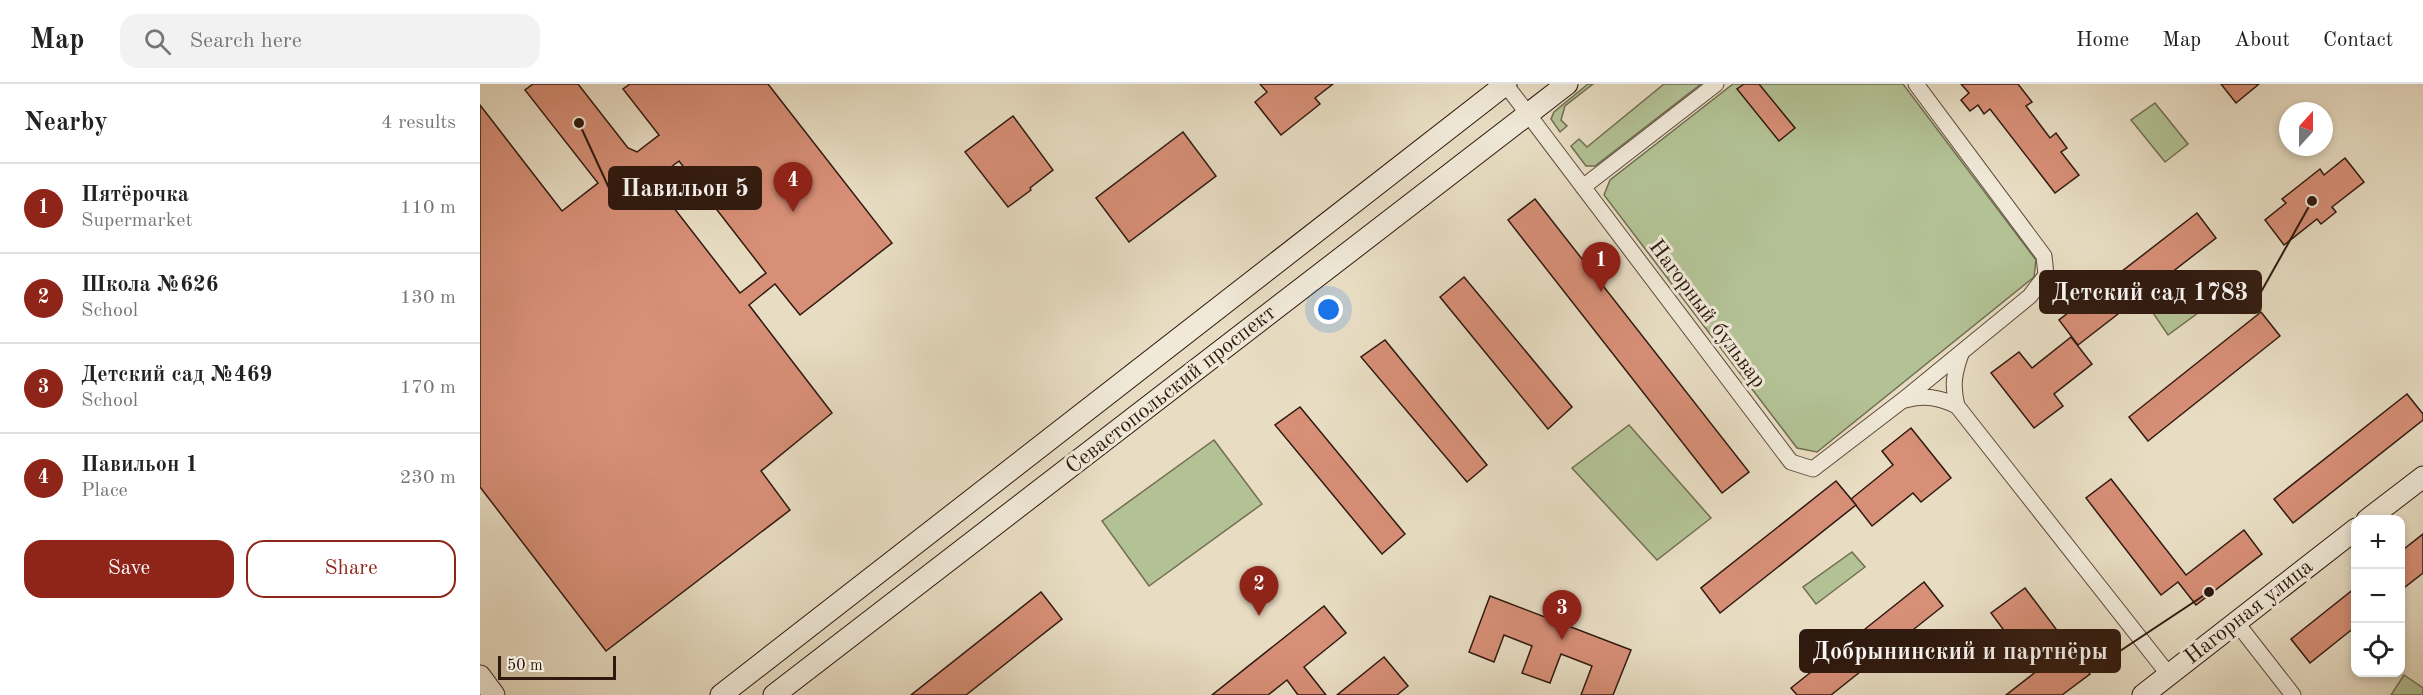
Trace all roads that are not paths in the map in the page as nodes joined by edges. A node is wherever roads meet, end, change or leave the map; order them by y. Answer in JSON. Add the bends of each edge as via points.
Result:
{"nodes":[{"id":1,"x":1506,"y":84,"type":"edge"},
{"id":2,"x":1568,"y":84,"type":"edge"},
{"id":3,"x":1716,"y":84,"type":"edge"},
{"id":4,"x":1916,"y":84,"type":"edge"},
{"id":5,"x":1528,"y":114,"type":"junction"},
{"id":6,"x":1583,"y":188,"type":"junction"},
{"id":7,"x":1962,"y":351,"type":"junction"},
{"id":8,"x":1903,"y":400,"type":"junction"},
{"id":9,"x":1957,"y":406,"type":"junction"},
{"id":10,"x":2423,"y":477,"type":"edge"},
{"id":11,"x":2372,"y":515,"type":"edge"},
{"id":12,"x":2351,"y":532,"type":"edge"},
{"id":13,"x":2236,"y":622,"type":"junction"},
{"id":14,"x":2169,"y":675,"type":"junction"},
{"id":15,"x":480,"y":676,"type":"edge"},
{"id":16,"x":494,"y":695,"type":"edge"},
{"id":17,"x":721,"y":695,"type":"edge"},
{"id":18,"x":774,"y":695,"type":"edge"},
{"id":19,"x":2143,"y":695,"type":"edge"},
{"id":20,"x":2293,"y":695,"type":"edge"}],
"edges":[{"from":1,"to":5,"type":"street","name":"Нагорный бульвар"},
{"from":1,"to":17,"type":"main road","name":"Севастопольский проспект"},
{"from":2,"to":5,"type":"main road","name":"Севастопольский проспект"},
{"from":3,"to":6,"type":"street"},
{"from":4,"to":7,"type":"street","name":"Нагорный бульвар","via":[[2043,256],[2046,275],[2030,296]]},
{"from":5,"to":6,"type":"street","name":"Нагорный бульвар"},
{"from":5,"to":18,"type":"main road","name":"Севастопольский проспект"},
{"from":6,"to":8,"type":"street","name":"Нагорный бульвар","via":[[1791,462],[1814,469]]},
{"from":7,"to":8,"type":"street","name":"Нагорный бульвар"},
{"from":7,"to":9,"type":"street","via":[[1953,387]]},
{"from":8,"to":9,"type":"street","via":[[1921,396],[1940,398]]},
{"from":9,"to":14,"type":"street"},
{"from":10,"to":11,"type":"main road"},
{"from":12,"to":13,"type":"main road","name":"Нагорная улица"},
{"from":13,"to":14,"type":"main road","name":"Нагорная улица"},
{"from":13,"to":20,"type":"street"},
{"from":14,"to":19,"type":"main road","name":"Нагорная улица"},
{"from":15,"to":16,"type":"main road"}]}
